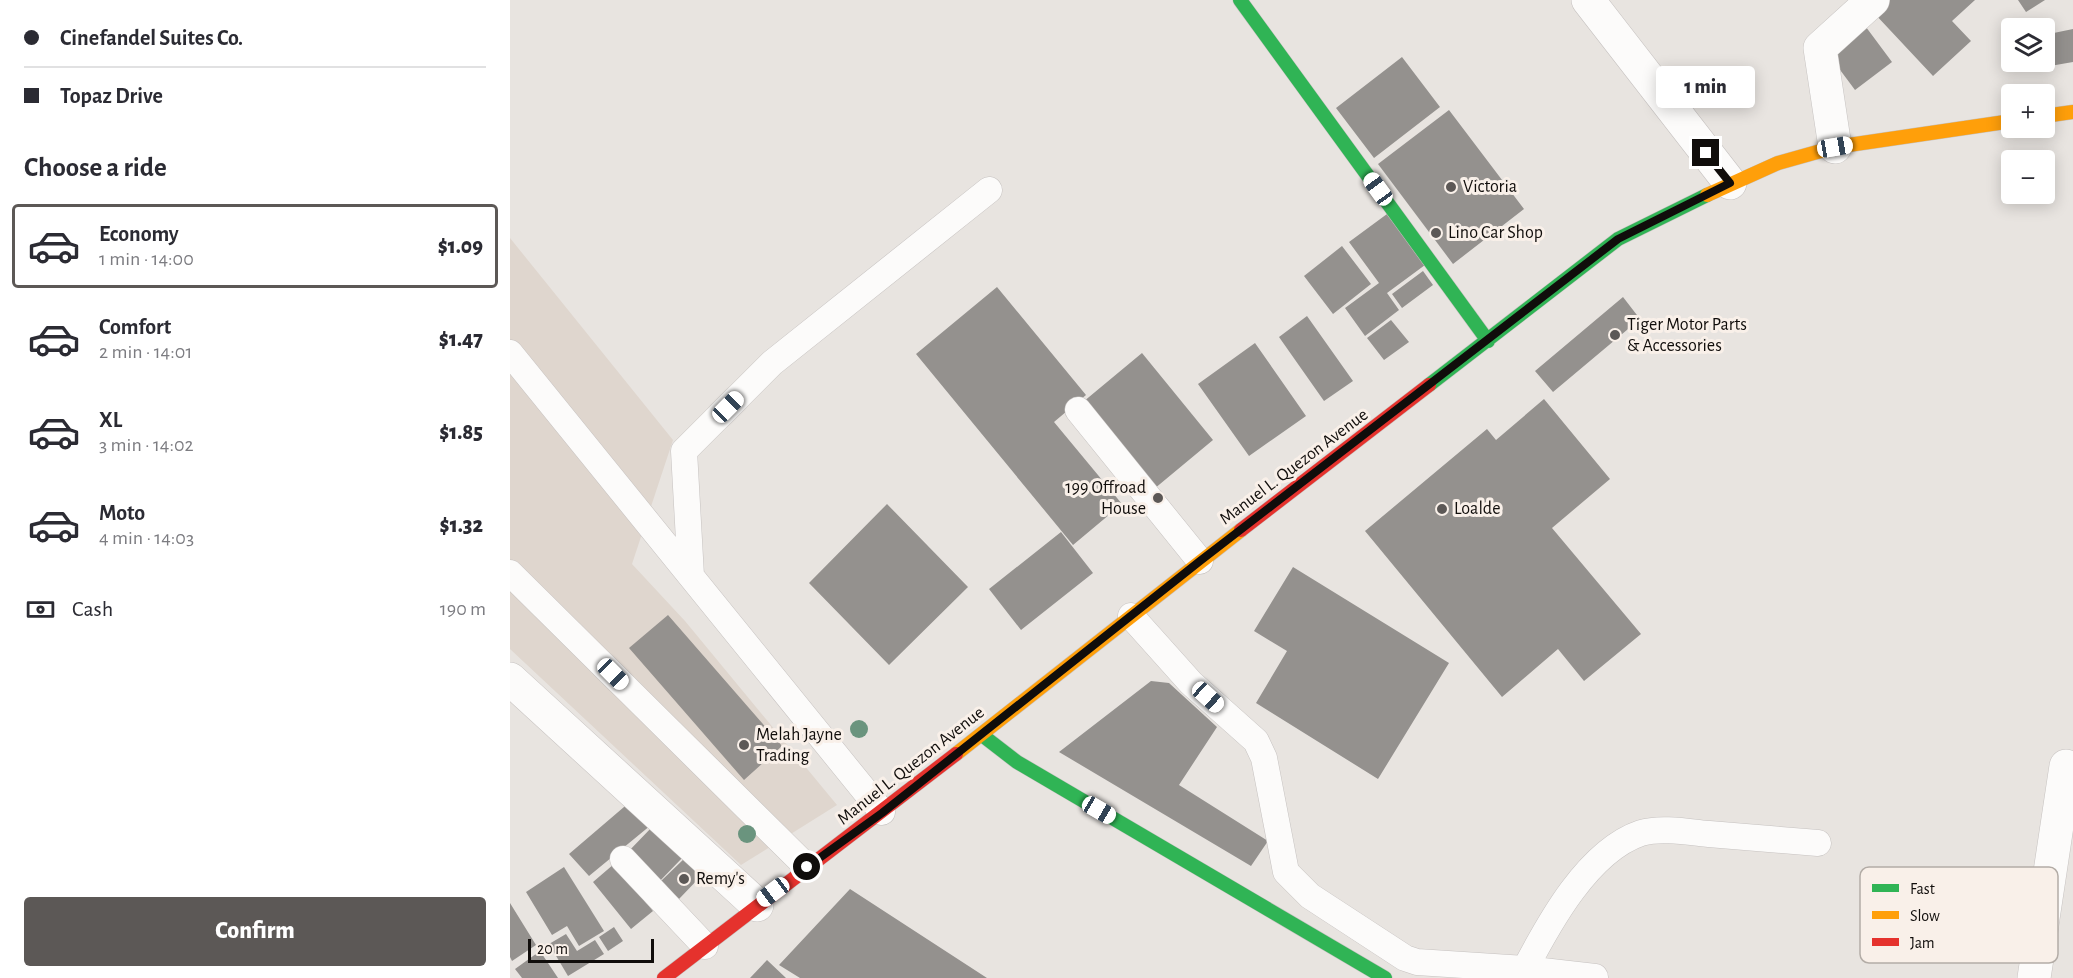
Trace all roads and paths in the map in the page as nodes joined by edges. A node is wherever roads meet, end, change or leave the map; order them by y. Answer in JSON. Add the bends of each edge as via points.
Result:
{"nodes":[{"id":1,"x":1240,"y":0,"type":"edge"},
{"id":2,"x":1588,"y":0,"type":"edge"},
{"id":3,"x":1873,"y":0,"type":"edge"},
{"id":4,"x":2073,"y":112,"type":"edge"},
{"id":5,"x":2055,"y":114,"type":"edge"},
{"id":6,"x":2001,"y":123,"type":"edge"},
{"id":7,"x":1835,"y":147,"type":"junction"},
{"id":8,"x":1730,"y":183,"type":"junction"},
{"id":9,"x":989,"y":190,"type":"dead end"},
{"id":10,"x":1488,"y":341,"type":"junction"},
{"id":11,"x":510,"y":353,"type":"edge"},
{"id":12,"x":1078,"y":410,"type":"dead end"},
{"id":13,"x":1200,"y":561,"type":"junction"},
{"id":14,"x":510,"y":573,"type":"edge"},
{"id":15,"x":691,"y":576,"type":"junction"},
{"id":16,"x":1131,"y":616,"type":"junction"},
{"id":17,"x":510,"y":679,"type":"edge"},
{"id":18,"x":982,"y":735,"type":"junction"},
{"id":19,"x":2066,"y":766,"type":"dead end"},
{"id":20,"x":882,"y":813,"type":"junction"},
{"id":21,"x":1818,"y":843,"type":"dead end"},
{"id":22,"x":622,"y":859,"type":"dead end"},
{"id":23,"x":807,"y":867,"type":"junction"},
{"id":24,"x":2051,"y":867,"type":"edge"},
{"id":25,"x":757,"y":905,"type":"junction"},
{"id":26,"x":705,"y":946,"type":"junction"},
{"id":27,"x":2036,"y":963,"type":"edge"},
{"id":28,"x":1525,"y":969,"type":"junction"},
{"id":29,"x":1595,"y":977,"type":"edge"},
{"id":30,"x":664,"y":978,"type":"edge"},
{"id":31,"x":1385,"y":978,"type":"edge"},
{"id":32,"x":2034,"y":978,"type":"edge"}],
"edges":[{"from":1,"to":10,"type":"main road"},
{"from":2,"to":8,"type":"street"},
{"from":3,"to":7,"type":"street","via":[[1820,48]]},
{"from":4,"to":5,"type":"main road"},
{"from":6,"to":7,"type":"main road","name":"Manuel L. Quezon Avenue"},
{"from":7,"to":8,"type":"main road","name":"Manuel L. Quezon Avenue","via":[[1778,163]]},
{"from":8,"to":10,"type":"main road","name":"Manuel L. Quezon Avenue","via":[[1618,239]]},
{"from":9,"to":15,"type":"lane","via":[[772,363],[684,451]]},
{"from":10,"to":13,"type":"main road","name":"Manuel L. Quezon Avenue"},
{"from":11,"to":15,"type":"lane"},
{"from":12,"to":13,"type":"lane"},
{"from":13,"to":16,"type":"main road","name":"Manuel L. Quezon Avenue"},
{"from":14,"to":23,"type":"lane"},
{"from":15,"to":20,"type":"lane"},
{"from":16,"to":18,"type":"main road","name":"Manuel L. Quezon Avenue"},
{"from":16,"to":28,"type":"lane","via":[[1191,683],[1256,741],[1264,758],[1286,872],[1310,896],[1405,958]]},
{"from":17,"to":25,"type":"street"},
{"from":18,"to":20,"type":"main road","name":"Manuel L. Quezon Avenue"},
{"from":18,"to":31,"type":"main road","via":[[1017,762]]},
{"from":19,"to":24,"type":"street"},
{"from":20,"to":23,"type":"main road","name":"Manuel L. Quezon Avenue"},
{"from":21,"to":28,"type":"lane","via":[[1672,831],[1642,833],[1615,847],[1581,878],[1545,930]]},
{"from":22,"to":26,"type":"lane"},
{"from":23,"to":25,"type":"main road","name":"Manuel L. Quezon Avenue"},
{"from":25,"to":26,"type":"main road","name":"Manuel L. Quezon Avenue"},
{"from":26,"to":30,"type":"main road","name":"Manuel L. Quezon Avenue"},
{"from":27,"to":32,"type":"street"},
{"from":28,"to":29,"type":"lane"}]}
